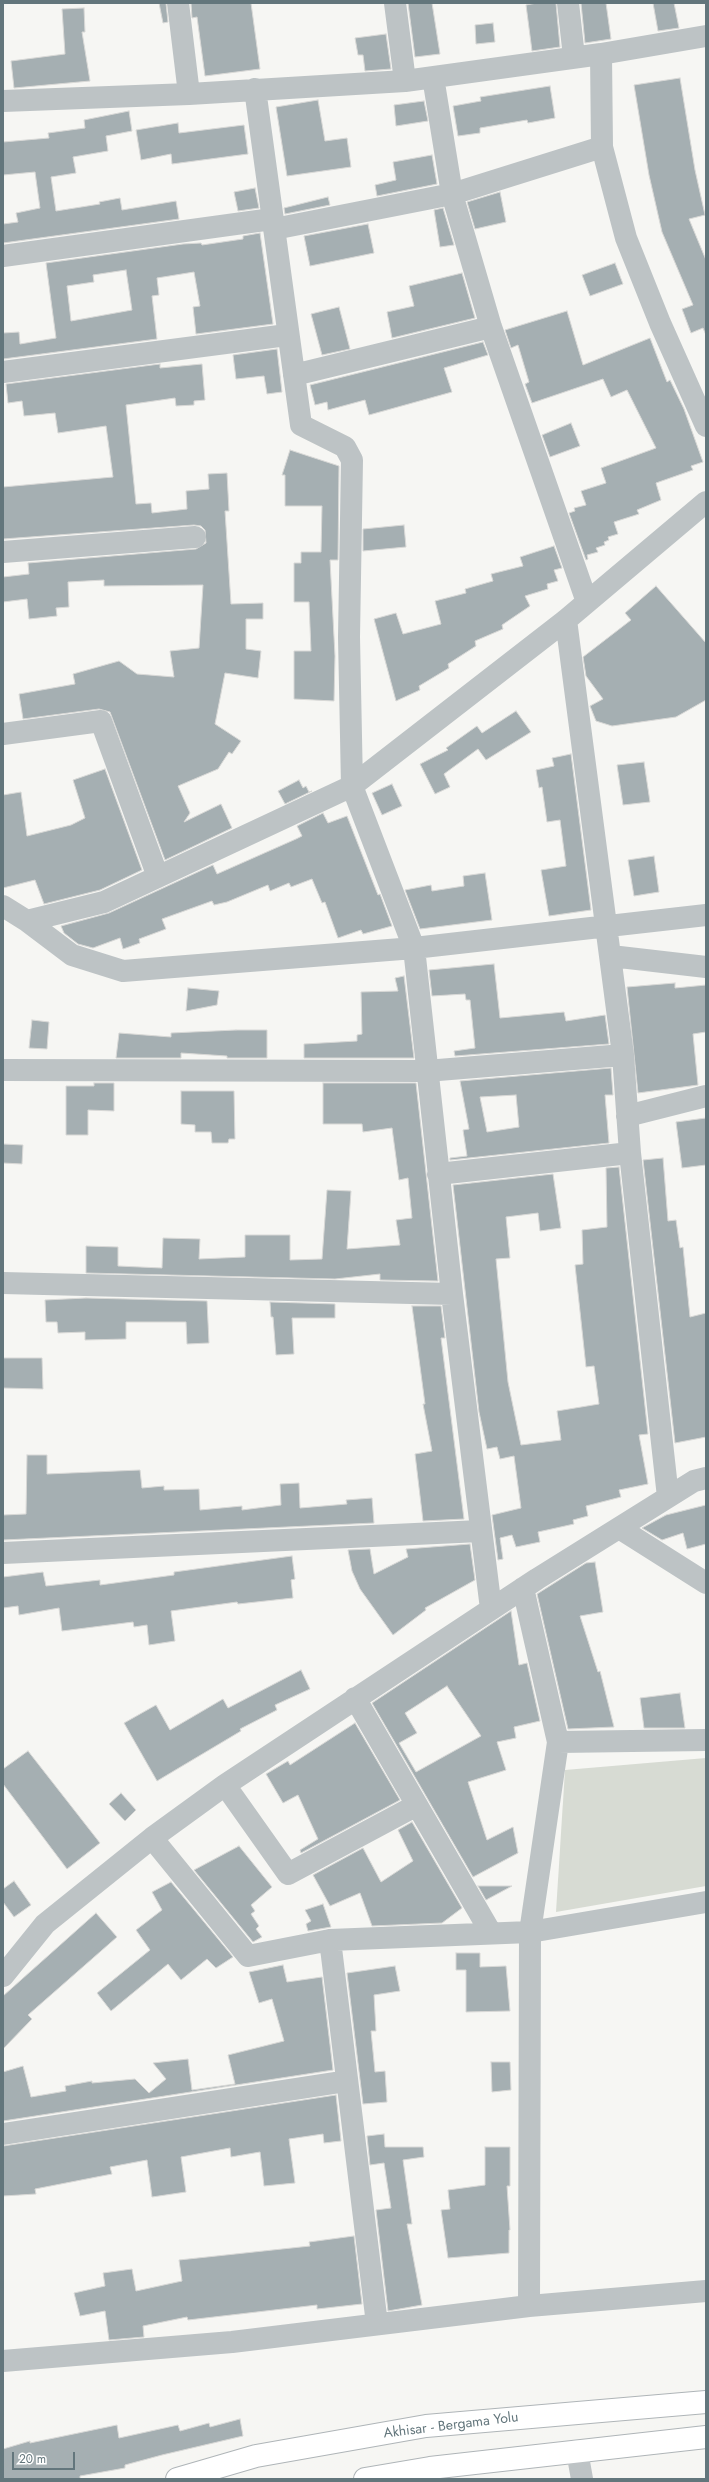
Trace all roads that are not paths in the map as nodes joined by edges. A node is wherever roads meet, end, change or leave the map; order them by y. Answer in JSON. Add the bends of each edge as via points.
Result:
{"nodes":[{"id":1,"x":178,"y":3,"type":"edge"},
{"id":2,"x":395,"y":3,"type":"edge"},
{"id":3,"x":568,"y":3,"type":"edge"},
{"id":4,"x":706,"y":36,"type":"edge"},
{"id":5,"x":601,"y":54,"type":"junction"},
{"id":6,"x":574,"y":57,"type":"junction"},
{"id":7,"x":433,"y":77,"type":"junction"},
{"id":8,"x":405,"y":81,"type":"junction"},
{"id":9,"x":255,"y":89,"type":"junction"},
{"id":10,"x":189,"y":94,"type":"junction"},
{"id":11,"x":3,"y":101,"type":"edge"},
{"id":12,"x":602,"y":147,"type":"junction"},
{"id":13,"x":452,"y":194,"type":"junction"},
{"id":14,"x":273,"y":224,"type":"junction"},
{"id":15,"x":3,"y":256,"type":"edge"},
{"id":16,"x":491,"y":326,"type":"junction"},
{"id":17,"x":287,"y":335,"type":"junction"},
{"id":18,"x":3,"y":372,"type":"edge"},
{"id":19,"x":294,"y":375,"type":"junction"},
{"id":20,"x":706,"y":426,"type":"edge"},
{"id":21,"x":706,"y":502,"type":"edge"},
{"id":22,"x":195,"y":537,"type":"dead end"},
{"id":23,"x":3,"y":552,"type":"edge"},
{"id":24,"x":587,"y":602,"type":"junction"},
{"id":25,"x":566,"y":620,"type":"junction"},
{"id":26,"x":3,"y":734,"type":"edge"},
{"id":27,"x":352,"y":786,"type":"junction"},
{"id":28,"x":158,"y":877,"type":"junction"},
{"id":29,"x":3,"y":906,"type":"edge"},
{"id":30,"x":706,"y":915,"type":"edge"},
{"id":31,"x":26,"y":921,"type":"junction"},
{"id":32,"x":607,"y":928,"type":"junction"},
{"id":33,"x":414,"y":948,"type":"junction"},
{"id":34,"x":611,"y":956,"type":"junction"},
{"id":35,"x":706,"y":967,"type":"edge"},
{"id":36,"x":623,"y":1054,"type":"junction"},
{"id":37,"x":3,"y":1070,"type":"edge"},
{"id":38,"x":426,"y":1071,"type":"junction"},
{"id":39,"x":706,"y":1096,"type":"edge"},
{"id":40,"x":627,"y":1116,"type":"junction"},
{"id":41,"x":630,"y":1153,"type":"junction"},
{"id":42,"x":438,"y":1174,"type":"junction"},
{"id":43,"x":3,"y":1283,"type":"edge"},
{"id":44,"x":452,"y":1294,"type":"junction"},
{"id":45,"x":706,"y":1478,"type":"edge"},
{"id":46,"x":668,"y":1497,"type":"junction"},
{"id":47,"x":619,"y":1528,"type":"junction"},
{"id":48,"x":480,"y":1531,"type":"junction"},
{"id":49,"x":3,"y":1553,"type":"edge"},
{"id":50,"x":706,"y":1583,"type":"edge"},
{"id":51,"x":523,"y":1588,"type":"junction"},
{"id":52,"x":491,"y":1609,"type":"junction"},
{"id":53,"x":355,"y":1698,"type":"junction"},
{"id":54,"x":706,"y":1740,"type":"edge"},
{"id":55,"x":558,"y":1742,"type":"junction"},
{"id":56,"x":225,"y":1785,"type":"junction"},
{"id":57,"x":417,"y":1805,"type":"junction"},
{"id":58,"x":152,"y":1838,"type":"junction"},
{"id":59,"x":706,"y":1902,"type":"edge"},
{"id":60,"x":530,"y":1932,"type":"junction"},
{"id":61,"x":490,"y":1933,"type":"junction"},
{"id":62,"x":330,"y":1940,"type":"junction"},
{"id":63,"x":6,"y":1968,"type":"edge"},
{"id":64,"x":347,"y":2081,"type":"junction"},
{"id":65,"x":3,"y":2134,"type":"edge"},
{"id":66,"x":706,"y":2291,"type":"edge"},
{"id":67,"x":529,"y":2306,"type":"junction"},
{"id":68,"x":377,"y":2324,"type":"junction"},
{"id":69,"x":3,"y":2361,"type":"edge"},
{"id":70,"x":706,"y":2402,"type":"edge"},
{"id":71,"x":706,"y":2437,"type":"edge"},
{"id":72,"x":577,"y":2451,"type":"junction"},
{"id":73,"x":430,"y":2474,"type":"edge"},
{"id":74,"x":177,"y":2479,"type":"edge"},
{"id":75,"x":365,"y":2479,"type":"edge"},
{"id":76,"x":582,"y":2479,"type":"edge"}],
"edges":[{"from":1,"to":10,"type":"street"},
{"from":2,"to":8,"type":"street"},
{"from":3,"to":6,"type":"street"},
{"from":4,"to":5,"type":"street"},
{"from":5,"to":6,"type":"street"},
{"from":5,"to":12,"type":"street"},
{"from":6,"to":7,"type":"street"},
{"from":7,"to":8,"type":"street"},
{"from":7,"to":13,"type":"street"},
{"from":8,"to":9,"type":"street"},
{"from":9,"to":10,"type":"street"},
{"from":9,"to":14,"type":"street"},
{"from":10,"to":11,"type":"street"},
{"from":12,"to":13,"type":"street"},
{"from":12,"to":20,"type":"street","via":[[626,238]]},
{"from":13,"to":14,"type":"street"},
{"from":13,"to":16,"type":"street"},
{"from":14,"to":15,"type":"street"},
{"from":14,"to":17,"type":"street"},
{"from":16,"to":19,"type":"street"},
{"from":16,"to":24,"type":"street"},
{"from":17,"to":18,"type":"street"},
{"from":17,"to":19,"type":"street"},
{"from":19,"to":27,"type":"street","via":[[301,425],[345,447],[352,460],[349,637]]},
{"from":21,"to":24,"type":"street"},
{"from":22,"to":23,"type":"street"},
{"from":24,"to":25,"type":"street"},
{"from":25,"to":27,"type":"street"},
{"from":25,"to":32,"type":"street"},
{"from":26,"to":28,"type":"street","via":[[100,721]]},
{"from":27,"to":28,"type":"street"},
{"from":27,"to":33,"type":"street"},
{"from":28,"to":31,"type":"street","via":[[104,902]]},
{"from":29,"to":31,"type":"street"},
{"from":30,"to":32,"type":"street"},
{"from":31,"to":33,"type":"street","via":[[72,955],[123,971]]},
{"from":32,"to":33,"type":"street"},
{"from":32,"to":34,"type":"street"},
{"from":33,"to":38,"type":"street"},
{"from":34,"to":35,"type":"street"},
{"from":34,"to":36,"type":"street"},
{"from":36,"to":38,"type":"street"},
{"from":36,"to":40,"type":"street"},
{"from":37,"to":38,"type":"street"},
{"from":38,"to":42,"type":"street"},
{"from":39,"to":40,"type":"street"},
{"from":40,"to":41,"type":"street"},
{"from":41,"to":42,"type":"street"},
{"from":41,"to":46,"type":"street"},
{"from":42,"to":44,"type":"street"},
{"from":43,"to":44,"type":"street"},
{"from":44,"to":48,"type":"street"},
{"from":45,"to":46,"type":"street","via":[[694,1481]]},
{"from":46,"to":47,"type":"street"},
{"from":47,"to":50,"type":"street"},
{"from":47,"to":51,"type":"street"},
{"from":48,"to":49,"type":"street"},
{"from":48,"to":52,"type":"street"},
{"from":51,"to":52,"type":"street"},
{"from":51,"to":55,"type":"street"},
{"from":52,"to":53,"type":"street"},
{"from":53,"to":56,"type":"street"},
{"from":53,"to":57,"type":"street"},
{"from":54,"to":55,"type":"street"},
{"from":55,"to":60,"type":"street"},
{"from":56,"to":57,"type":"street","via":[[288,1874]]},
{"from":56,"to":58,"type":"street"},
{"from":57,"to":61,"type":"street"},
{"from":58,"to":62,"type":"street","via":[[248,1956]]},
{"from":58,"to":63,"type":"street","via":[[45,1924]]},
{"from":59,"to":60,"type":"street"},
{"from":60,"to":61,"type":"street"},
{"from":60,"to":67,"type":"street"},
{"from":61,"to":62,"type":"street"},
{"from":62,"to":64,"type":"street"},
{"from":64,"to":65,"type":"street"},
{"from":64,"to":68,"type":"street"},
{"from":66,"to":67,"type":"street"},
{"from":67,"to":68,"type":"street"},
{"from":68,"to":69,"type":"street","via":[[232,2342]]},
{"from":70,"to":74,"type":"main road","name":"Akhisar - Bergama Yolu","via":[[426,2426],[256,2456]]},
{"from":71,"to":72,"type":"main road"},
{"from":72,"to":73,"type":"main road"},
{"from":72,"to":76,"type":"street"},
{"from":73,"to":75,"type":"main road"}]}
